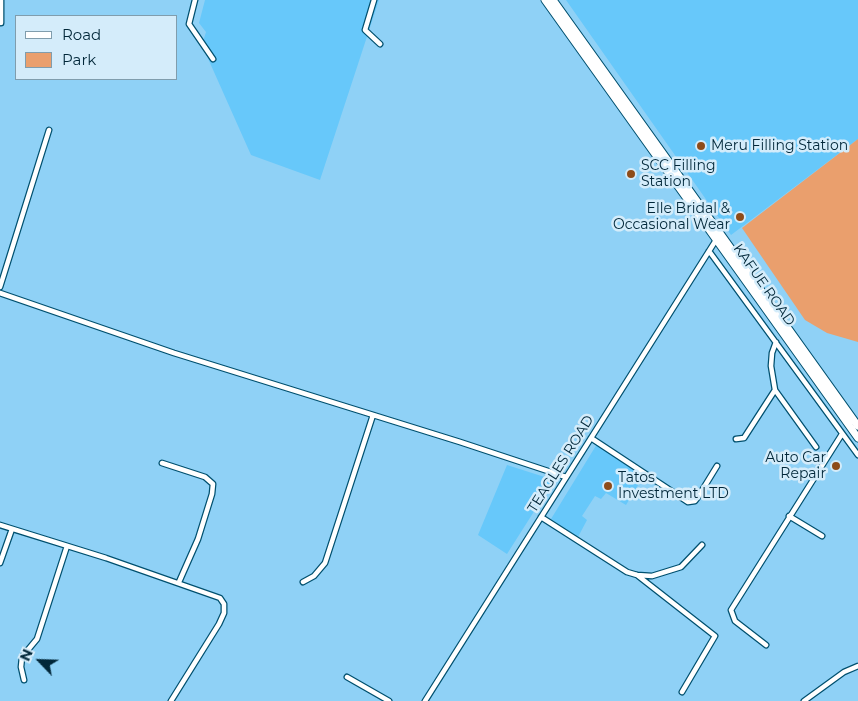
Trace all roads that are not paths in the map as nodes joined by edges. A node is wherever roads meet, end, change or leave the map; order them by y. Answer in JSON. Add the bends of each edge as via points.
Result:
{"nodes":[{"id":1,"x":1,"y":0,"type":"edge"},
{"id":2,"x":195,"y":0,"type":"edge"},
{"id":3,"x":374,"y":0,"type":"edge"},
{"id":4,"x":545,"y":0,"type":"edge"},
{"id":5,"x":553,"y":0,"type":"edge"},
{"id":6,"x":1,"y":23,"type":"edge"},
{"id":7,"x":380,"y":44,"type":"dead end"},
{"id":8,"x":213,"y":59,"type":"dead end"},
{"id":9,"x":49,"y":130,"type":"dead end"},
{"id":10,"x":716,"y":240,"type":"junction"},
{"id":11,"x":709,"y":251,"type":"junction"},
{"id":12,"x":0,"y":287,"type":"edge"},
{"id":13,"x":0,"y":293,"type":"edge"},
{"id":14,"x":776,"y":342,"type":"junction"},
{"id":15,"x":775,"y":390,"type":"junction"},
{"id":16,"x":373,"y":415,"type":"junction"},
{"id":17,"x":858,"y":426,"type":"edge"},
{"id":18,"x":842,"y":434,"type":"junction"},
{"id":19,"x":591,"y":438,"type":"junction"},
{"id":20,"x":858,"y":438,"type":"edge"},
{"id":21,"x":736,"y":439,"type":"dead end"},
{"id":22,"x":816,"y":447,"type":"dead end"},
{"id":23,"x":858,"y":455,"type":"edge"},
{"id":24,"x":162,"y":464,"type":"dead end"},
{"id":25,"x":717,"y":466,"type":"dead end"},
{"id":26,"x":566,"y":477,"type":"junction"},
{"id":27,"x":789,"y":516,"type":"junction"},
{"id":28,"x":541,"y":517,"type":"junction"},
{"id":29,"x":0,"y":525,"type":"edge"},
{"id":30,"x":12,"y":529,"type":"junction"},
{"id":31,"x":822,"y":536,"type":"dead end"},
{"id":32,"x":702,"y":545,"type":"dead end"},
{"id":33,"x":67,"y":546,"type":"junction"},
{"id":34,"x":0,"y":563,"type":"edge"},
{"id":35,"x":637,"y":575,"type":"junction"},
{"id":36,"x":179,"y":582,"type":"junction"},
{"id":37,"x":303,"y":582,"type":"dead end"},
{"id":38,"x":766,"y":645,"type":"dead end"},
{"id":39,"x":858,"y":666,"type":"edge"},
{"id":40,"x":347,"y":677,"type":"dead end"},
{"id":41,"x":24,"y":680,"type":"dead end"},
{"id":42,"x":682,"y":692,"type":"dead end"},
{"id":43,"x":171,"y":701,"type":"edge"},
{"id":44,"x":389,"y":701,"type":"edge"},
{"id":45,"x":425,"y":701,"type":"edge"},
{"id":46,"x":804,"y":701,"type":"edge"}],
"edges":[{"from":1,"to":6,"type":"street"},
{"from":2,"to":8,"type":"street","via":[[189,24]]},
{"from":3,"to":7,"type":"street","via":[[365,30]]},
{"from":4,"to":10,"type":"main road","name":"KAFUE ROAD"},
{"from":5,"to":17,"type":"main road","name":"KAFUE ROAD"},
{"from":9,"to":12,"type":"street"},
{"from":10,"to":11,"type":"street","name":"TEAGLES ROAD"},
{"from":10,"to":20,"type":"main road","name":"KAFUE ROAD"},
{"from":11,"to":14,"type":"street"},
{"from":11,"to":19,"type":"street","name":"TEAGLES ROAD"},
{"from":13,"to":16,"type":"street","via":[[174,353]]},
{"from":14,"to":15,"type":"street","via":[[771,359]]},
{"from":14,"to":18,"type":"street"},
{"from":15,"to":21,"type":"street","via":[[744,438]]},
{"from":15,"to":22,"type":"street"},
{"from":16,"to":26,"type":"street"},
{"from":16,"to":37,"type":"street","via":[[324,563],[314,576]]},
{"from":18,"to":23,"type":"street"},
{"from":18,"to":27,"type":"street"},
{"from":19,"to":25,"type":"street","via":[[688,502],[698,498]]},
{"from":19,"to":26,"type":"street","name":"TEAGLES ROAD"},
{"from":24,"to":36,"type":"street","via":[[205,477],[213,484],[198,539]]},
{"from":26,"to":28,"type":"street","name":"TEAGLES ROAD"},
{"from":27,"to":31,"type":"street"},
{"from":27,"to":38,"type":"street","via":[[731,610],[735,621]]},
{"from":28,"to":35,"type":"street","via":[[627,572]]},
{"from":28,"to":45,"type":"street","name":"TEAGLES ROAD"},
{"from":29,"to":30,"type":"street"},
{"from":30,"to":33,"type":"street"},
{"from":30,"to":34,"type":"street"},
{"from":32,"to":35,"type":"street","via":[[681,567],[652,576]]},
{"from":33,"to":36,"type":"street"},
{"from":33,"to":41,"type":"street","via":[[37,639],[22,657]]},
{"from":35,"to":42,"type":"street","via":[[715,636]]},
{"from":36,"to":43,"type":"street","via":[[220,598],[224,613]]},
{"from":39,"to":46,"type":"street","via":[[844,672]]},
{"from":40,"to":44,"type":"street"}]}
